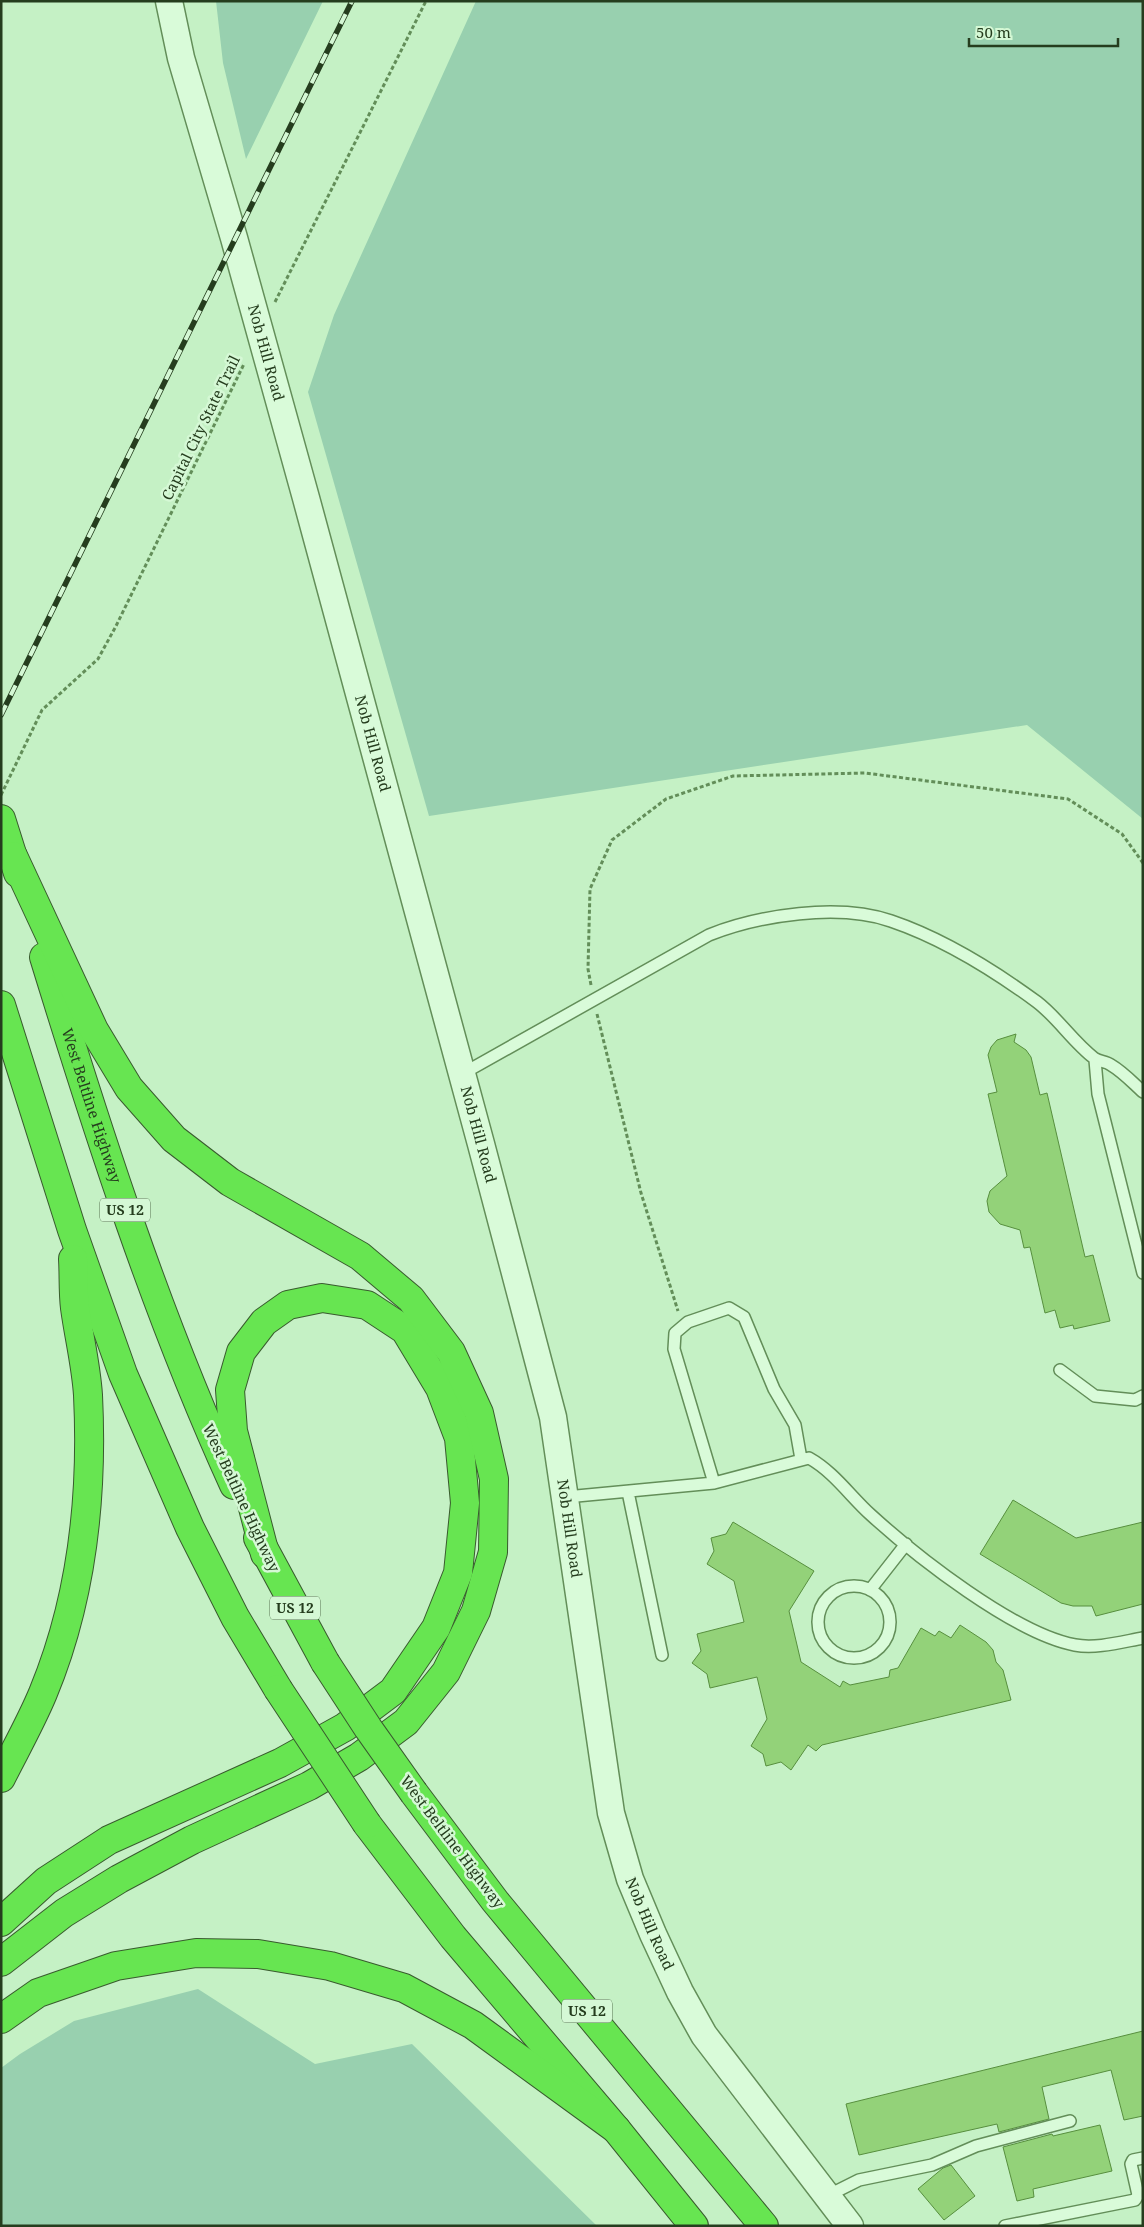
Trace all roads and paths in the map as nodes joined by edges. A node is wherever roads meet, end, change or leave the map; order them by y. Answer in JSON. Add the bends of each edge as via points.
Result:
{"nodes":[{"id":1,"x":169,"y":1,"type":"edge"},
{"id":2,"x":426,"y":1,"type":"edge"},
{"id":3,"x":259,"y":334,"type":"junction"},
{"id":4,"x":1,"y":795,"type":"edge"},
{"id":5,"x":1,"y":819,"type":"edge"},
{"id":6,"x":13,"y":856,"type":"junction"},
{"id":7,"x":1143,"y":863,"type":"edge"},
{"id":8,"x":594,"y":1000,"type":"junction"},
{"id":9,"x":1,"y":1005,"type":"edge"},
{"id":10,"x":1096,"y":1060,"type":"junction"},
{"id":11,"x":462,"y":1074,"type":"junction"},
{"id":12,"x":1143,"y":1092,"type":"edge"},
{"id":13,"x":72,"y":1230,"type":"junction"},
{"id":14,"x":1143,"y":1273,"type":"edge"},
{"id":15,"x":683,"y":1326,"type":"junction"},
{"id":16,"x":1060,"y":1370,"type":"dead end"},
{"id":17,"x":1143,"y":1396,"type":"edge"},
{"id":18,"x":801,"y":1459,"type":"junction"},
{"id":19,"x":714,"y":1482,"type":"junction"},
{"id":20,"x":628,"y":1492,"type":"junction"},
{"id":21,"x":566,"y":1497,"type":"junction"},
{"id":22,"x":906,"y":1544,"type":"junction"},
{"id":23,"x":265,"y":1554,"type":"junction"},
{"id":24,"x":870,"y":1590,"type":"junction"},
{"id":25,"x":1143,"y":1638,"type":"edge"},
{"id":26,"x":662,"y":1655,"type":"dead end"},
{"id":27,"x":1,"y":1778,"type":"edge"},
{"id":28,"x":1,"y":1922,"type":"edge"},
{"id":29,"x":1,"y":1962,"type":"edge"},
{"id":30,"x":1,"y":2019,"type":"edge"},
{"id":31,"x":1070,"y":2121,"type":"dead end"},
{"id":32,"x":616,"y":2129,"type":"junction"},
{"id":33,"x":1143,"y":2158,"type":"edge"},
{"id":34,"x":827,"y":2196,"type":"junction"},
{"id":35,"x":694,"y":2226,"type":"edge"},
{"id":36,"x":764,"y":2226,"type":"edge"},
{"id":37,"x":850,"y":2226,"type":"edge"},
{"id":38,"x":1005,"y":2226,"type":"edge"}],
"edges":[{"from":1,"to":3,"type":"street","name":"Nob Hill Road","via":[[181,58]]},
{"from":2,"to":3,"type":"path","name":"Capital City State Trail"},
{"from":3,"to":4,"type":"path","name":"Capital City State Trail","via":[[98,659],[42,710]]},
{"from":3,"to":11,"type":"street","name":"Nob Hill Road"},
{"from":5,"to":6,"type":"highway","name":"West Beltline Highway","number":"US 12"},
{"from":6,"to":23,"type":"highway","name":"West Beltline Highway","number":"US 12","via":[[137,1246],[212,1438]]},
{"from":6,"to":29,"type":"highway","via":[[94,1030],[129,1088],[174,1139],[230,1182],[360,1256],[411,1299],[451,1352],[463,1378],[479,1413],[494,1479],[492,1552],[476,1611],[446,1672],[406,1722],[359,1757],[309,1786],[192,1840],[119,1879],[64,1913]]},
{"from":7,"to":8,"type":"path","via":[[1122,834],[1068,798],[865,773],[733,776],[666,799],[612,840],[590,889],[588,969]]},
{"from":8,"to":10,"type":"lane","via":[[709,935],[736,924],[808,913],[859,914],[890,921],[956,948],[1038,1003]]},
{"from":8,"to":11,"type":"lane"},
{"from":8,"to":15,"type":"path","via":[[641,1193]]},
{"from":9,"to":13,"type":"highway"},
{"from":10,"to":12,"type":"lane","via":[[1109,1063]]},
{"from":10,"to":14,"type":"lane","via":[[1098,1094]]},
{"from":11,"to":21,"type":"street","name":"Nob Hill Road","via":[[553,1417]]},
{"from":13,"to":27,"type":"highway","via":[[75,1307],[88,1397],[89,1460],[78,1581],[43,1693]]},
{"from":13,"to":32,"type":"highway","bridge":true,"via":[[123,1374],[190,1528],[235,1617],[278,1689],[367,1824],[453,1937]]},
{"from":15,"to":18,"type":"lane","via":[[729,1308],[744,1317],[774,1389],[795,1425]]},
{"from":15,"to":19,"type":"lane","via":[[675,1333],[674,1349]]},
{"from":16,"to":17,"type":"lane","via":[[1095,1396],[1135,1400]]},
{"from":18,"to":19,"type":"lane"},
{"from":18,"to":22,"type":"lane","via":[[809,1458],[823,1466],[870,1515]]},
{"from":19,"to":20,"type":"lane"},
{"from":20,"to":21,"type":"lane"},
{"from":20,"to":26,"type":"lane"},
{"from":21,"to":34,"type":"street","name":"Nob Hill Road","via":[[611,1813],[630,1879],[664,1959],[704,2035]]},
{"from":22,"to":24,"type":"lane"},
{"from":22,"to":25,"type":"lane","via":[[987,1604],[1045,1637],[1076,1646],[1107,1645]]},
{"from":23,"to":28,"type":"highway","via":[[233,1430],[230,1390],[242,1352],[264,1322],[288,1306],[322,1298],[367,1305],[405,1330],[440,1388],[459,1438],[466,1504],[458,1574],[436,1628],[393,1691],[345,1727],[280,1763],[109,1840],[46,1881]]},
{"from":23,"to":36,"type":"highway","name":"West Beltline Highway","number":"US 12","bridge":true,"via":[[326,1662],[414,1793],[496,1901]]},
{"from":24,"to":24,"type":"lane","via":[[846,1587],[826,1600],[820,1611],[818,1624],[821,1636],[837,1654],[860,1658],[871,1654],[886,1638],[890,1628],[888,1611],[880,1597]]},
{"from":30,"to":32,"type":"highway","via":[[38,1993],[125,1964],[205,1953],[258,1954],[330,1966],[404,1988],[473,2025]]},
{"from":31,"to":34,"type":"lane","via":[[976,2146],[932,2165],[860,2180]]},
{"from":32,"to":35,"type":"highway"},
{"from":33,"to":38,"type":"lane","via":[[1133,2160],[1131,2164],[1138,2195],[1135,2200]]},
{"from":34,"to":37,"type":"street","name":"Nob Hill Road"}]}
